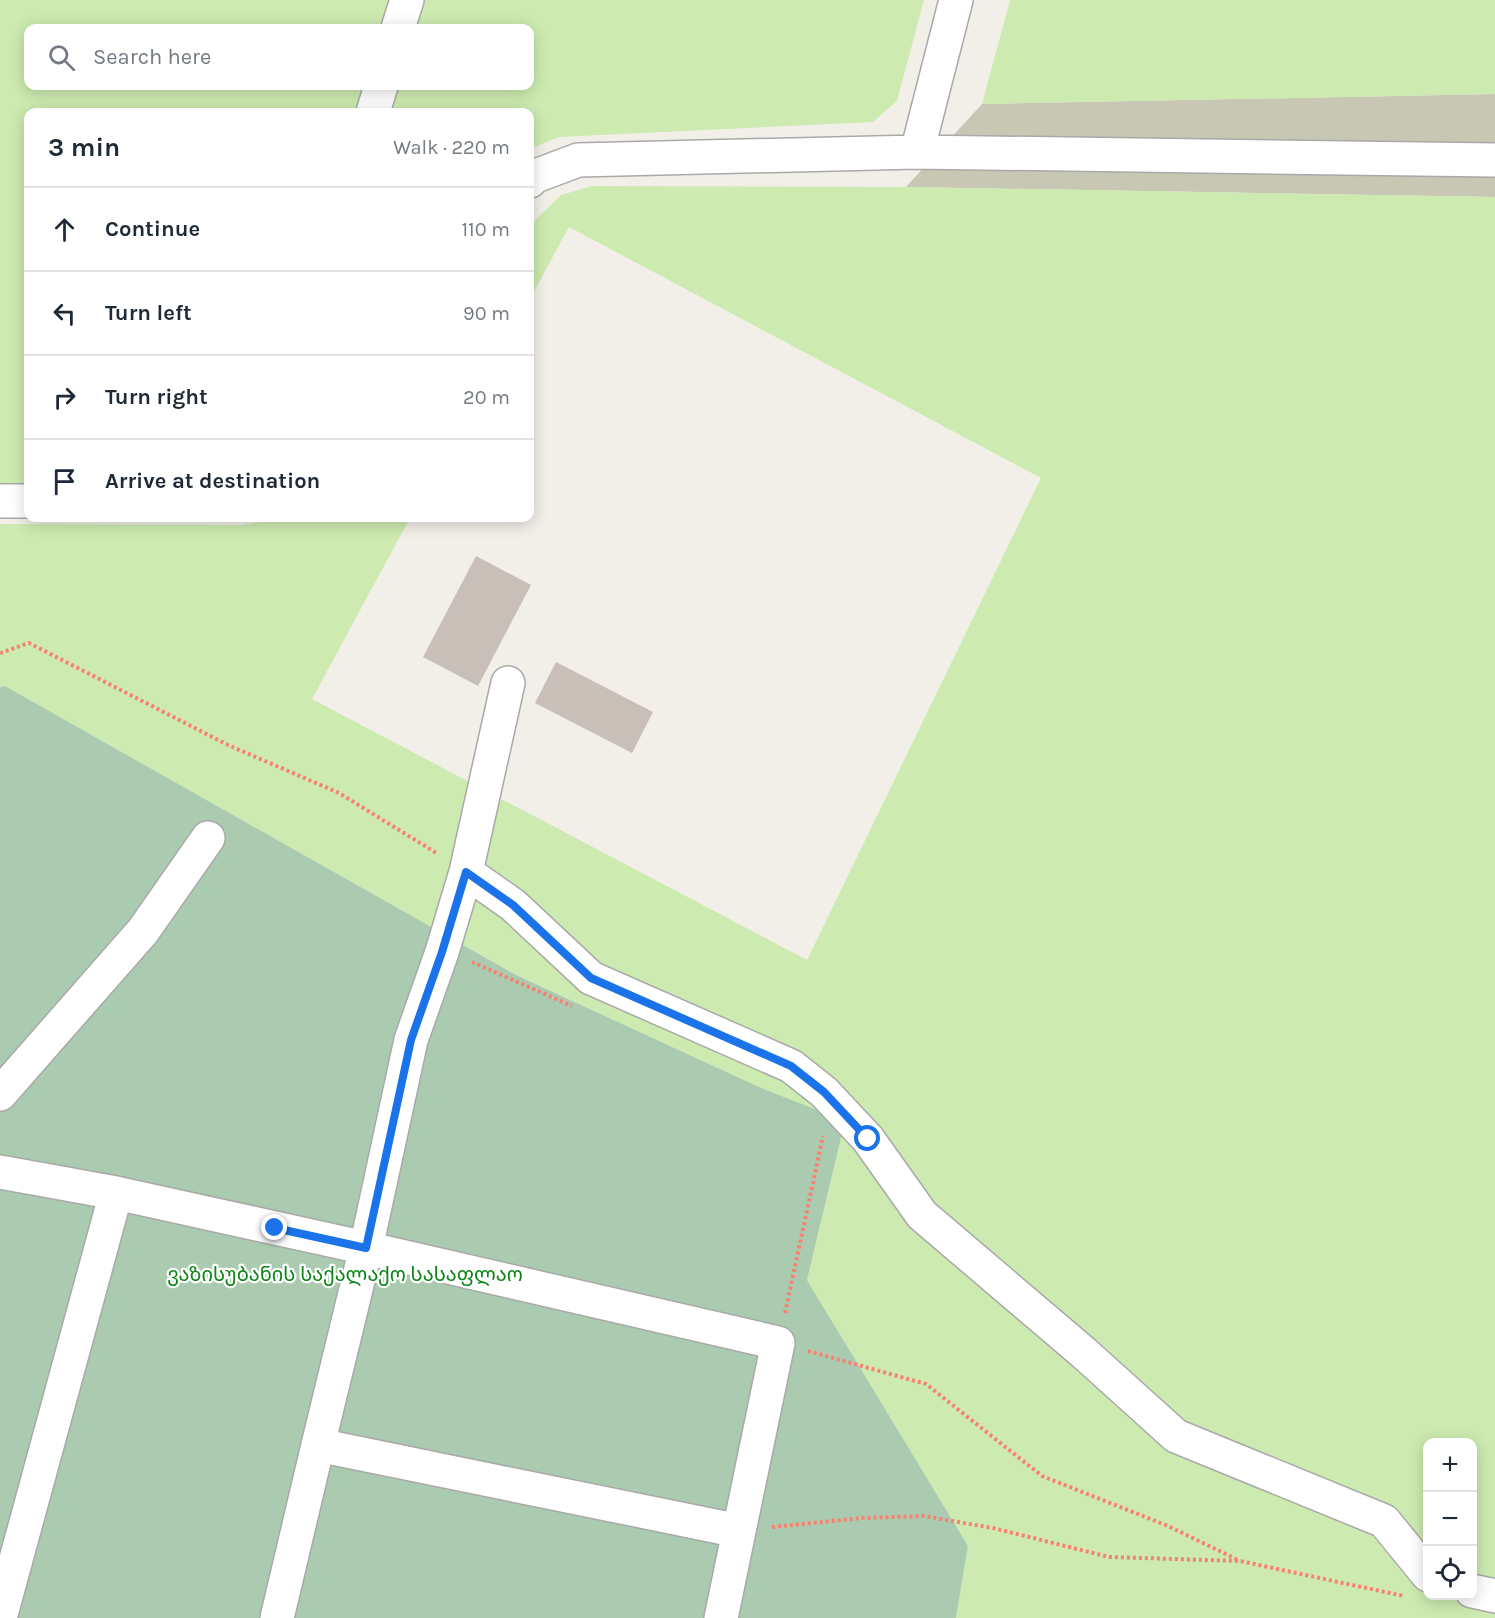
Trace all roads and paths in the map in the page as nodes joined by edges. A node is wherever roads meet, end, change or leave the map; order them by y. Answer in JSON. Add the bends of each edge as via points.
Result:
{"nodes":[{"id":1,"x":407,"y":0,"type":"edge"},
{"id":2,"x":956,"y":0,"type":"edge"},
{"id":3,"x":399,"y":24,"type":"edge"},
{"id":4,"x":380,"y":90,"type":"edge"},
{"id":5,"x":374,"y":108,"type":"edge"},
{"id":6,"x":917,"y":152,"type":"junction"},
{"id":7,"x":1495,"y":160,"type":"edge"},
{"id":8,"x":534,"y":177,"type":"edge"},
{"id":9,"x":0,"y":501,"type":"edge"},
{"id":10,"x":24,"y":501,"type":"edge"},
{"id":11,"x":0,"y":653,"type":"edge"},
{"id":12,"x":508,"y":683,"type":"dead end"},
{"id":13,"x":208,"y":838,"type":"dead end"},
{"id":14,"x":466,"y":872,"type":"junction"},
{"id":15,"x":442,"y":952,"type":"junction"},
{"id":16,"x":574,"y":1007,"type":"dead end"},
{"id":17,"x":0,"y":1094,"type":"edge"},
{"id":18,"x":824,"y":1133,"type":"dead end"},
{"id":19,"x":0,"y":1172,"type":"edge"},
{"id":20,"x":116,"y":1192,"type":"junction"},
{"id":21,"x":366,"y":1248,"type":"junction"},
{"id":22,"x":778,"y":1343,"type":"junction"},
{"id":23,"x":318,"y":1445,"type":"junction"},
{"id":24,"x":739,"y":1531,"type":"junction"},
{"id":25,"x":1239,"y":1561,"type":"junction"},
{"id":26,"x":1421,"y":1587,"type":"edge"},
{"id":27,"x":1477,"y":1592,"type":"edge"},
{"id":28,"x":1495,"y":1596,"type":"edge"},
{"id":29,"x":0,"y":1618,"type":"edge"},
{"id":30,"x":277,"y":1618,"type":"edge"},
{"id":31,"x":721,"y":1618,"type":"edge"}],
"edges":[{"from":1,"to":3,"type":"street"},
{"from":2,"to":6,"type":"street"},
{"from":4,"to":5,"type":"street"},
{"from":6,"to":7,"type":"street"},
{"from":6,"to":8,"type":"street","via":[[578,160]]},
{"from":9,"to":10,"type":"street"},
{"from":11,"to":14,"type":"path","via":[[29,643],[228,745],[339,793]]},
{"from":12,"to":14,"type":"street"},
{"from":13,"to":17,"type":"street","via":[[143,931]]},
{"from":14,"to":15,"type":"street"},
{"from":14,"to":26,"type":"street","via":[[513,905],[591,978],[791,1066],[824,1092],[868,1139],[922,1215],[1176,1436],[1384,1521]]},
{"from":15,"to":16,"type":"path"},
{"from":15,"to":21,"type":"street","via":[[411,1040]]},
{"from":18,"to":22,"type":"path"},
{"from":19,"to":20,"type":"street"},
{"from":20,"to":21,"type":"street"},
{"from":20,"to":29,"type":"street"},
{"from":21,"to":22,"type":"street"},
{"from":21,"to":23,"type":"street"},
{"from":22,"to":24,"type":"street"},
{"from":22,"to":25,"type":"path","via":[[926,1384],[1042,1476],[1168,1526]]},
{"from":23,"to":24,"type":"street"},
{"from":23,"to":30,"type":"street"},
{"from":24,"to":25,"type":"path","via":[[923,1516],[993,1528],[1109,1557]]},
{"from":24,"to":31,"type":"street"},
{"from":25,"to":26,"type":"path"},
{"from":27,"to":28,"type":"street"}]}
